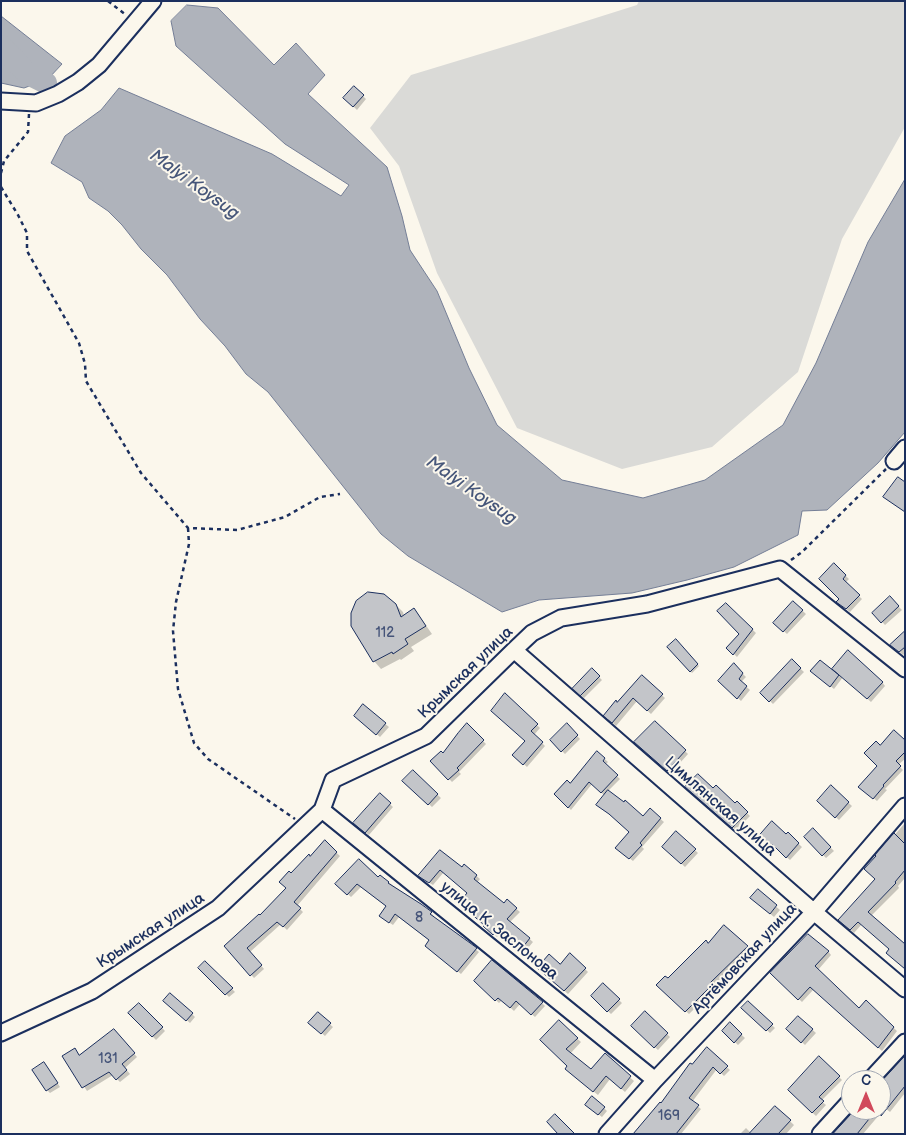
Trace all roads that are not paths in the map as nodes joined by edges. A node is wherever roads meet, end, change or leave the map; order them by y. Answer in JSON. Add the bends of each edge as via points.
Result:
{"nodes":[{"id":1,"x":154,"y":1,"type":"edge"},
{"id":2,"x":1,"y":101,"type":"edge"},
{"id":3,"x":905,"y":448,"type":"edge"},
{"id":4,"x":894,"y":461,"type":"road end"},
{"id":5,"x":514,"y":650,"type":"junction"},
{"id":6,"x":905,"y":669,"type":"edge"},
{"id":7,"x":905,"y":806,"type":"edge"},
{"id":8,"x":322,"y":810,"type":"junction"},
{"id":9,"x":814,"y":912,"type":"junction"},
{"id":10,"x":905,"y":989,"type":"edge"},
{"id":11,"x":1,"y":1033,"type":"edge"},
{"id":12,"x":905,"y":1042,"type":"edge"},
{"id":13,"x":879,"y":1070,"type":"edge"},
{"id":14,"x":655,"y":1080,"type":"junction"},
{"id":15,"x":841,"y":1111,"type":"edge"},
{"id":16,"x":607,"y":1134,"type":"edge"},
{"id":17,"x":820,"y":1134,"type":"edge"}],
"edges":[{"from":1,"to":2,"type":"street","via":[[99,65],[78,82],[36,103]]},
{"from":3,"to":4,"type":"street"},
{"from":5,"to":6,"type":"street","name":"Крымская улица","via":[[532,633],[561,618],[647,604],[780,569]]},
{"from":5,"to":8,"type":"street","name":"Крымская улица","via":[[426,736],[333,780]]},
{"from":5,"to":9,"type":"street","name":"Цимлянская улица"},
{"from":7,"to":9,"type":"street","name":"Артёмовская улица"},
{"from":8,"to":11,"type":"street","name":"Крымская улица","via":[[218,908],[92,991]]},
{"from":8,"to":14,"type":"street","name":"улица К. Заслонова"},
{"from":9,"to":10,"type":"street","name":"Цимлянская улица"},
{"from":9,"to":14,"type":"street","name":"Артёмовская улица"},
{"from":12,"to":13,"type":"street"},
{"from":14,"to":16,"type":"street","name":"Артёмовская улица"},
{"from":15,"to":17,"type":"street"}]}
